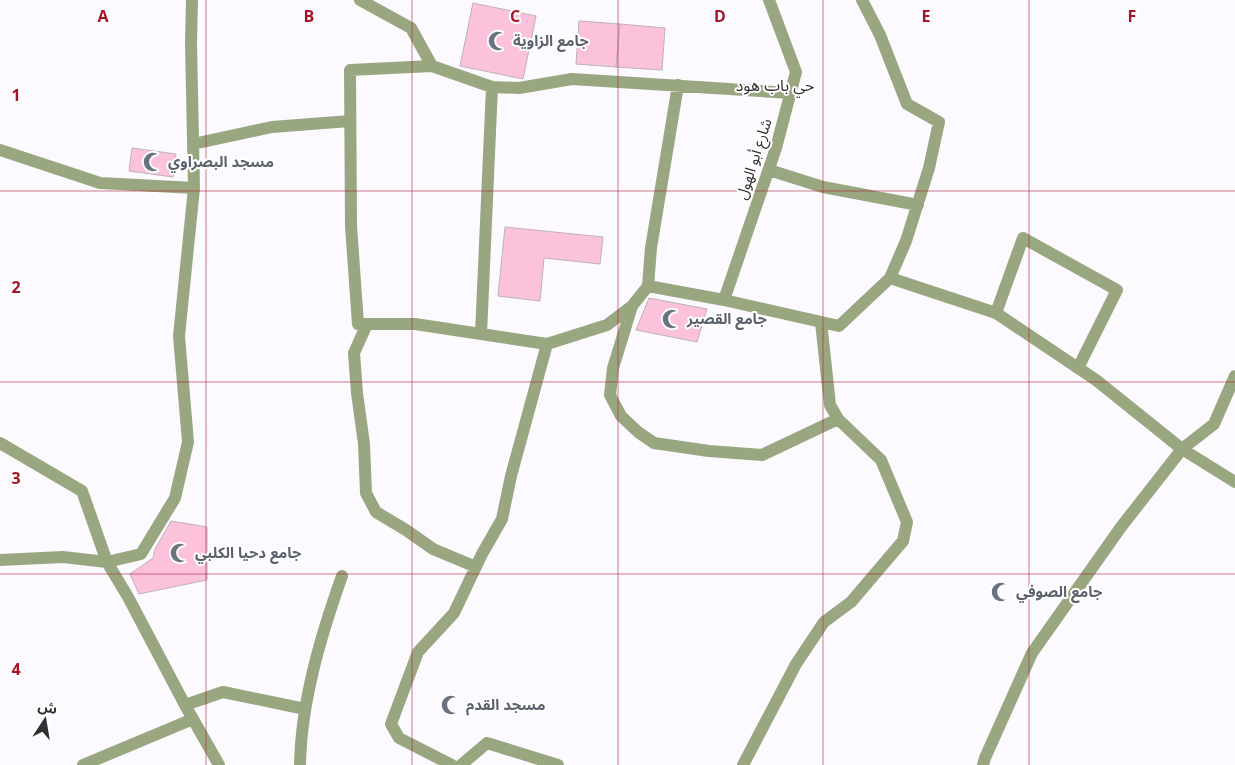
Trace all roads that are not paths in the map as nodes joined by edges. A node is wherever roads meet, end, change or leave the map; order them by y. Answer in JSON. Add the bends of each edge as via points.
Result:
{"nodes":[{"id":1,"x":192,"y":0,"type":"edge"},
{"id":2,"x":360,"y":0,"type":"edge"},
{"id":3,"x":769,"y":0,"type":"edge"},
{"id":4,"x":862,"y":0,"type":"edge"},
{"id":5,"x":432,"y":66,"type":"junction"},
{"id":6,"x":678,"y":85,"type":"junction"},
{"id":7,"x":492,"y":87,"type":"junction"},
{"id":8,"x":791,"y":93,"type":"junction"},
{"id":9,"x":350,"y":121,"type":"junction"},
{"id":10,"x":193,"y":144,"type":"junction"},
{"id":11,"x":0,"y":150,"type":"edge"},
{"id":12,"x":768,"y":170,"type":"junction"},
{"id":13,"x":194,"y":188,"type":"junction"},
{"id":14,"x":918,"y":205,"type":"junction"},
{"id":15,"x":890,"y":278,"type":"junction"},
{"id":16,"x":648,"y":286,"type":"junction"},
{"id":17,"x":724,"y":300,"type":"junction"},
{"id":18,"x":632,"y":306,"type":"junction"},
{"id":19,"x":996,"y":313,"type":"junction"},
{"id":20,"x":821,"y":322,"type":"junction"},
{"id":21,"x":367,"y":324,"type":"junction"},
{"id":22,"x":481,"y":334,"type":"junction"},
{"id":23,"x":547,"y":344,"type":"junction"},
{"id":24,"x":1078,"y":368,"type":"junction"},
{"id":25,"x":1235,"y":376,"type":"edge"},
{"id":26,"x":838,"y":419,"type":"junction"},
{"id":27,"x":0,"y":443,"type":"edge"},
{"id":28,"x":1182,"y":449,"type":"junction"},
{"id":29,"x":1235,"y":482,"type":"edge"},
{"id":30,"x":0,"y":560,"type":"edge"},
{"id":31,"x":107,"y":562,"type":"junction"},
{"id":32,"x":476,"y":568,"type":"junction"},
{"id":33,"x":342,"y":576,"type":"dead end"},
{"id":34,"x":185,"y":705,"type":"junction"},
{"id":35,"x":306,"y":709,"type":"junction"},
{"id":36,"x":193,"y":719,"type":"junction"},
{"id":37,"x":83,"y":765,"type":"edge"},
{"id":38,"x":219,"y":765,"type":"edge"},
{"id":39,"x":300,"y":765,"type":"edge"},
{"id":40,"x":452,"y":765,"type":"edge"},
{"id":41,"x":461,"y":765,"type":"edge"},
{"id":42,"x":558,"y":765,"type":"edge"},
{"id":43,"x":743,"y":765,"type":"edge"},
{"id":44,"x":983,"y":765,"type":"edge"}],
"edges":[{"from":1,"to":10,"type":"street"},
{"from":2,"to":5,"type":"street","via":[[411,28]]},
{"from":3,"to":8,"type":"street","name":"شارع أبو الهول","via":[[796,72]]},
{"from":4,"to":14,"type":"street","via":[[907,104],[939,122]]},
{"from":5,"to":7,"type":"street"},
{"from":5,"to":9,"type":"street","via":[[350,70]]},
{"from":6,"to":7,"type":"street","via":[[572,79],[519,88]]},
{"from":6,"to":8,"type":"street"},
{"from":6,"to":16,"type":"street"},
{"from":7,"to":22,"type":"street"},
{"from":8,"to":12,"type":"street","name":"شارع أبو الهول"},
{"from":9,"to":10,"type":"street","via":[[272,127]]},
{"from":9,"to":21,"type":"street","via":[[351,226],[358,324]]},
{"from":10,"to":13,"type":"street"},
{"from":11,"to":13,"type":"street","via":[[100,183]]},
{"from":12,"to":14,"type":"street","via":[[823,186]]},
{"from":12,"to":17,"type":"street","name":"شارع أبو الهول"},
{"from":13,"to":31,"type":"street","via":[[179,336],[188,442],[176,498],[141,554]]},
{"from":14,"to":15,"type":"street"},
{"from":15,"to":19,"type":"street"},
{"from":15,"to":20,"type":"street","via":[[839,326]]},
{"from":16,"to":17,"type":"street"},
{"from":16,"to":18,"type":"street"},
{"from":17,"to":20,"type":"street"},
{"from":18,"to":23,"type":"street","via":[[607,324]]},
{"from":18,"to":26,"type":"street","via":[[613,368],[610,395],[621,416],[654,443],[709,452],[762,455]]},
{"from":19,"to":24,"type":"street"},
{"from":19,"to":24,"type":"street","via":[[1023,238],[1117,290]]},
{"from":20,"to":26,"type":"street","via":[[830,406]]},
{"from":21,"to":22,"type":"street","via":[[415,324]]},
{"from":21,"to":32,"type":"street","via":[[354,353],[366,493],[376,512],[433,549]]},
{"from":22,"to":23,"type":"street"},
{"from":23,"to":32,"type":"street","via":[[502,519]]},
{"from":24,"to":28,"type":"street"},
{"from":25,"to":28,"type":"street","via":[[1214,424]]},
{"from":26,"to":43,"type":"street","via":[[881,460],[907,522],[903,541],[851,602],[824,622],[796,664]]},
{"from":27,"to":31,"type":"street","via":[[82,491]]},
{"from":28,"to":29,"type":"street"},
{"from":28,"to":44,"type":"street","via":[[1121,527],[1032,653]]},
{"from":30,"to":31,"type":"street","via":[[63,557]]},
{"from":31,"to":34,"type":"street"},
{"from":32,"to":40,"type":"street","via":[[454,613],[418,652],[391,724],[399,738]]},
{"from":33,"to":35,"type":"street","via":[[324,628]]},
{"from":34,"to":35,"type":"street","via":[[223,692]]},
{"from":34,"to":36,"type":"street"},
{"from":35,"to":39,"type":"street"},
{"from":36,"to":37,"type":"street"},
{"from":36,"to":38,"type":"street"},
{"from":41,"to":42,"type":"street","via":[[487,743]]}]}
